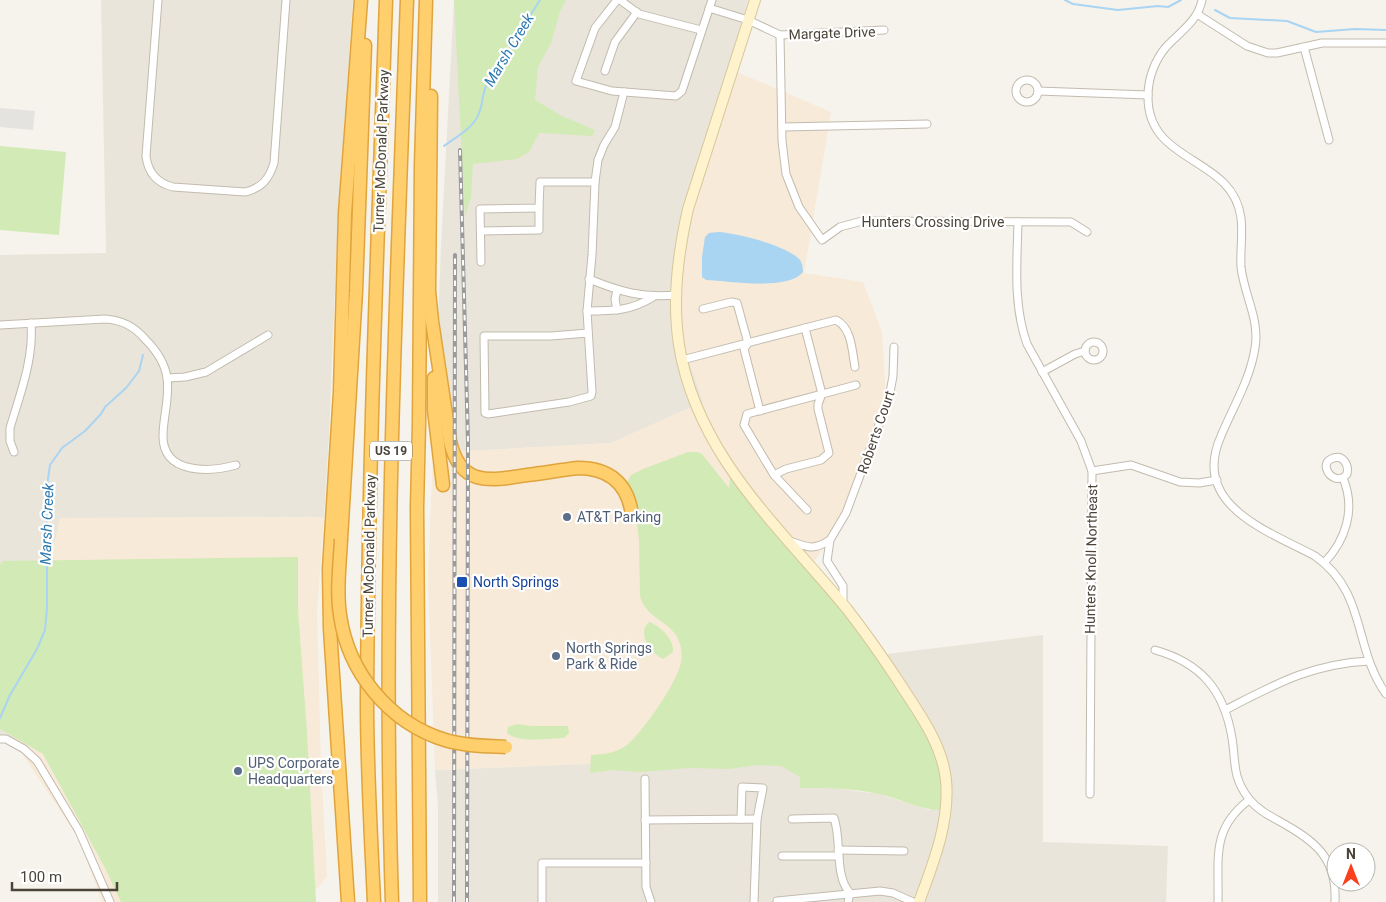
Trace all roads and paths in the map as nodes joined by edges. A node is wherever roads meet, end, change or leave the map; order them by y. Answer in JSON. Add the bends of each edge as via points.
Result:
{"nodes":[{"id":1,"x":158,"y":0,"type":"edge"},
{"id":2,"x":286,"y":0,"type":"edge"},
{"id":3,"x":362,"y":0,"type":"edge"},
{"id":4,"x":366,"y":0,"type":"edge"},
{"id":5,"x":386,"y":0,"type":"edge"},
{"id":6,"x":407,"y":0,"type":"edge"},
{"id":7,"x":618,"y":0,"type":"edge"},
{"id":8,"x":712,"y":0,"type":"edge"},
{"id":9,"x":755,"y":0,"type":"edge"},
{"id":10,"x":1202,"y":0,"type":"edge"},
{"id":11,"x":425,"y":3,"type":"edge"},
{"id":12,"x":710,"y":8,"type":"junction"},
{"id":13,"x":637,"y":12,"type":"junction"},
{"id":14,"x":1197,"y":14,"type":"junction"},
{"id":15,"x":748,"y":20,"type":"junction"},
{"id":16,"x":702,"y":30,"type":"junction"},
{"id":17,"x":884,"y":30,"type":"dead end"},
{"id":18,"x":780,"y":35,"type":"junction"},
{"id":19,"x":1386,"y":43,"type":"edge"},
{"id":20,"x":1304,"y":47,"type":"junction"},
{"id":21,"x":605,"y":71,"type":"dead end"},
{"id":22,"x":1038,"y":91,"type":"dead end"},
{"id":23,"x":624,"y":92,"type":"junction"},
{"id":24,"x":1148,"y":95,"type":"junction"},
{"id":25,"x":927,"y":124,"type":"dead end"},
{"id":26,"x":782,"y":127,"type":"junction"},
{"id":27,"x":1329,"y":140,"type":"dead end"},
{"id":28,"x":595,"y":182,"type":"junction"},
{"id":29,"x":540,"y":208,"type":"junction"},
{"id":30,"x":1018,"y":222,"type":"junction"},
{"id":31,"x":481,"y":231,"type":"junction"},
{"id":32,"x":1087,"y":232,"type":"dead end"},
{"id":33,"x":481,"y":262,"type":"dead end"},
{"id":34,"x":590,"y":279,"type":"junction"},
{"id":35,"x":617,"y":290,"type":"junction"},
{"id":36,"x":633,"y":294,"type":"junction"},
{"id":37,"x":676,"y":295,"type":"junction"},
{"id":38,"x":653,"y":297,"type":"junction"},
{"id":39,"x":634,"y":307,"type":"junction"},
{"id":40,"x":703,"y":309,"type":"dead end"},
{"id":41,"x":616,"y":310,"type":"junction"},
{"id":42,"x":587,"y":311,"type":"junction"},
{"id":43,"x":432,"y":321,"type":"junction"},
{"id":44,"x":31,"y":323,"type":"junction"},
{"id":45,"x":0,"y":325,"type":"edge"},
{"id":46,"x":806,"y":328,"type":"junction"},
{"id":47,"x":588,"y":333,"type":"junction"},
{"id":48,"x":268,"y":336,"type":"dead end"},
{"id":49,"x":748,"y":343,"type":"junction"},
{"id":50,"x":894,"y":348,"type":"dead end"},
{"id":51,"x":1085,"y":351,"type":"dead end"},
{"id":52,"x":682,"y":360,"type":"junction"},
{"id":53,"x":855,"y":367,"type":"dead end"},
{"id":54,"x":1042,"y":372,"type":"junction"},
{"id":55,"x":167,"y":378,"type":"junction"},
{"id":56,"x":856,"y":385,"type":"dead end"},
{"id":57,"x":822,"y":394,"type":"junction"},
{"id":58,"x":760,"y":411,"type":"junction"},
{"id":59,"x":14,"y":452,"type":"dead end"},
{"id":60,"x":236,"y":464,"type":"dead end"},
{"id":61,"x":1092,"y":471,"type":"junction"},
{"id":62,"x":774,"y":474,"type":"junction"},
{"id":63,"x":1343,"y":478,"type":"dead end"},
{"id":64,"x":1216,"y":480,"type":"junction"},
{"id":65,"x":443,"y":484,"type":"dead end"},
{"id":66,"x":807,"y":510,"type":"dead end"},
{"id":67,"x":632,"y":515,"type":"dead end"},
{"id":68,"x":788,"y":540,"type":"junction"},
{"id":69,"x":830,"y":540,"type":"junction"},
{"id":70,"x":1324,"y":563,"type":"junction"},
{"id":71,"x":843,"y":604,"type":"junction"},
{"id":72,"x":1154,"y":650,"type":"dead end"},
{"id":73,"x":1369,"y":661,"type":"junction"},
{"id":74,"x":1386,"y":694,"type":"edge"},
{"id":75,"x":1225,"y":710,"type":"junction"},
{"id":76,"x":0,"y":738,"type":"edge"},
{"id":77,"x":506,"y":746,"type":"dead end"},
{"id":78,"x":645,"y":779,"type":"dead end"},
{"id":79,"x":1090,"y":794,"type":"dead end"},
{"id":80,"x":1249,"y":800,"type":"junction"},
{"id":81,"x":741,"y":819,"type":"junction"},
{"id":82,"x":757,"y":819,"type":"junction"},
{"id":83,"x":792,"y":819,"type":"dead end"},
{"id":84,"x":645,"y":820,"type":"junction"},
{"id":85,"x":904,"y":851,"type":"dead end"},
{"id":86,"x":839,"y":853,"type":"junction"},
{"id":87,"x":782,"y":856,"type":"dead end"},
{"id":88,"x":646,"y":863,"type":"junction"},
{"id":89,"x":850,"y":894,"type":"junction"},
{"id":90,"x":776,"y":901,"type":"dead end"},
{"id":91,"x":110,"y":902,"type":"edge"},
{"id":92,"x":348,"y":902,"type":"edge"},
{"id":93,"x":374,"y":902,"type":"edge"},
{"id":94,"x":392,"y":902,"type":"edge"},
{"id":95,"x":420,"y":902,"type":"edge"},
{"id":96,"x":542,"y":902,"type":"edge"},
{"id":97,"x":650,"y":902,"type":"edge"},
{"id":98,"x":754,"y":902,"type":"edge"},
{"id":99,"x":848,"y":902,"type":"edge"},
{"id":100,"x":913,"y":902,"type":"edge"},
{"id":101,"x":919,"y":902,"type":"edge"},
{"id":102,"x":1218,"y":902,"type":"edge"},
{"id":103,"x":1334,"y":902,"type":"edge"}],
"edges":[{"from":1,"to":2,"type":"street","via":[[147,165],[164,185],[245,192],[266,181],[274,163]]},
{"from":3,"to":92,"type":"highway","via":[[345,213],[340,392],[329,569],[331,648]]},
{"from":4,"to":77,"type":"highway","bridge":true,"via":[[340,615],[346,643],[358,670],[382,701],[398,715],[416,728],[444,740],[459,744]]},
{"from":5,"to":93,"type":"highway","name":"Turner McDonald Parkway","number":"US 19","via":[[368,611],[367,704]]},
{"from":6,"to":94,"type":"highway","name":"Turner McDonald Parkway","number":"US 19","via":[[389,543]]},
{"from":7,"to":13,"type":"street"},
{"from":7,"to":23,"type":"street","via":[[595,28],[576,81]]},
{"from":8,"to":12,"type":"street"},
{"from":9,"to":15,"type":"street"},
{"from":10,"to":14,"type":"street"},
{"from":11,"to":43,"type":"highway","via":[[430,24],[429,290]]},
{"from":11,"to":95,"type":"highway","via":[[417,508]]},
{"from":12,"to":15,"type":"street"},
{"from":12,"to":16,"type":"street"},
{"from":13,"to":16,"type":"street"},
{"from":13,"to":21,"type":"street","via":[[615,42]]},
{"from":14,"to":20,"type":"street","via":[[1259,51],[1277,53]]},
{"from":14,"to":24,"type":"street","via":[[1159,57],[1151,75]]},
{"from":15,"to":18,"type":"street"},
{"from":15,"to":37,"type":"street","via":[[688,209]]},
{"from":16,"to":23,"type":"street","via":[[679,94]]},
{"from":17,"to":18,"type":"street","name":"Margate Drive"},
{"from":18,"to":26,"type":"street","name":"Hunters Crossing Drive"},
{"from":19,"to":20,"type":"street","via":[[1322,43]]},
{"from":20,"to":27,"type":"street"},
{"from":22,"to":24,"type":"street"},
{"from":23,"to":28,"type":"street","via":[[615,127],[598,160]]},
{"from":24,"to":64,"type":"street","via":[[1152,117],[1162,137],[1224,181],[1235,197],[1241,216],[1241,267],[1255,315],[1256,346],[1252,368],[1217,445]]},
{"from":25,"to":26,"type":"street"},
{"from":26,"to":30,"type":"street","name":"Hunters Crossing Drive","via":[[786,174],[791,191],[822,240],[840,227],[862,221]]},
{"from":28,"to":29,"type":"street","via":[[540,182]]},
{"from":28,"to":34,"type":"street"},
{"from":29,"to":31,"type":"street","via":[[539,230]]},
{"from":29,"to":31,"type":"street","via":[[480,208]]},
{"from":30,"to":32,"type":"street","name":"Hunters Crossing Drive","via":[[1071,222]]},
{"from":30,"to":54,"type":"street","name":"Hunters Knoll Northeast","via":[[1018,316],[1027,344]]},
{"from":31,"to":33,"type":"street"},
{"from":34,"to":35,"type":"street"},
{"from":34,"to":42,"type":"street"},
{"from":35,"to":36,"type":"street"},
{"from":35,"to":41,"type":"street"},
{"from":36,"to":38,"type":"street"},
{"from":36,"to":39,"type":"street"},
{"from":37,"to":38,"type":"street"},
{"from":37,"to":52,"type":"street"},
{"from":38,"to":39,"type":"street"},
{"from":39,"to":41,"type":"street"},
{"from":40,"to":49,"type":"street","via":[[737,303]]},
{"from":41,"to":42,"type":"street"},
{"from":42,"to":47,"type":"street"},
{"from":43,"to":65,"type":"highway","via":[[434,410]]},
{"from":43,"to":67,"type":"highway","via":[[450,441],[462,468],[488,480],[578,468],[600,470],[617,480],[623,488]]},
{"from":44,"to":45,"type":"street"},
{"from":44,"to":55,"type":"street","via":[[105,319],[124,322],[156,350]]},
{"from":44,"to":59,"type":"street","via":[[31,354],[10,428]]},
{"from":46,"to":49,"type":"street"},
{"from":46,"to":53,"type":"street","via":[[836,320],[841,322],[847,331]]},
{"from":46,"to":57,"type":"street"},
{"from":47,"to":47,"type":"street","via":[[591,396],[485,413],[484,336]]},
{"from":48,"to":55,"type":"street","via":[[206,372]]},
{"from":49,"to":52,"type":"street"},
{"from":49,"to":58,"type":"street","via":[[744,349]]},
{"from":50,"to":69,"type":"street","name":"Roberts Court","via":[[889,398],[846,513]]},
{"from":51,"to":54,"type":"street"},
{"from":52,"to":68,"type":"street","via":[[690,391],[713,442],[726,464]]},
{"from":54,"to":61,"type":"street","name":"Hunters Knoll Northeast","via":[[1081,441]]},
{"from":55,"to":60,"type":"street","via":[[163,437],[170,456],[181,466],[193,468],[221,469]]},
{"from":56,"to":57,"type":"street"},
{"from":57,"to":58,"type":"street"},
{"from":57,"to":62,"type":"street","via":[[818,409],[829,452],[821,460]]},
{"from":58,"to":62,"type":"street","via":[[747,414],[744,425]]},
{"from":61,"to":64,"type":"street","via":[[1131,465],[1180,482]]},
{"from":61,"to":79,"type":"street","name":"Hunters Knoll Northeast"},
{"from":62,"to":66,"type":"street"},
{"from":63,"to":70,"type":"street","via":[[1348,491],[1347,526],[1339,545]]},
{"from":64,"to":70,"type":"street","via":[[1225,499],[1240,515]]},
{"from":68,"to":69,"type":"street","via":[[816,548]]},
{"from":68,"to":71,"type":"street"},
{"from":69,"to":71,"type":"street","via":[[827,561],[842,586]]},
{"from":70,"to":73,"type":"street","via":[[1347,591]]},
{"from":71,"to":101,"type":"street","via":[[882,655],[927,726],[944,766],[947,793],[944,820]]},
{"from":72,"to":75,"type":"street","via":[[1178,658],[1198,671],[1215,689]]},
{"from":73,"to":74,"type":"street"},
{"from":73,"to":75,"type":"street","via":[[1336,664],[1304,672]]},
{"from":75,"to":80,"type":"street","via":[[1232,737],[1235,773]]},
{"from":76,"to":91,"type":"street","via":[[24,749],[37,761],[79,831]]},
{"from":78,"to":84,"type":"street"},
{"from":80,"to":102,"type":"street","via":[[1233,814],[1222,832]]},
{"from":80,"to":103,"type":"street","via":[[1265,814],[1302,834],[1320,850],[1334,878]]},
{"from":81,"to":82,"type":"street"},
{"from":81,"to":82,"type":"street","via":[[742,787],[764,788]]},
{"from":81,"to":84,"type":"street"},
{"from":82,"to":98,"type":"street"},
{"from":83,"to":86,"type":"street","via":[[834,818]]},
{"from":84,"to":88,"type":"street"},
{"from":85,"to":86,"type":"street"},
{"from":86,"to":87,"type":"street"},
{"from":86,"to":89,"type":"street","via":[[844,887]]},
{"from":88,"to":96,"type":"street","via":[[542,863]]},
{"from":88,"to":97,"type":"street"},
{"from":89,"to":90,"type":"street"},
{"from":89,"to":99,"type":"street"},
{"from":89,"to":100,"type":"street","via":[[880,891]]}]}
